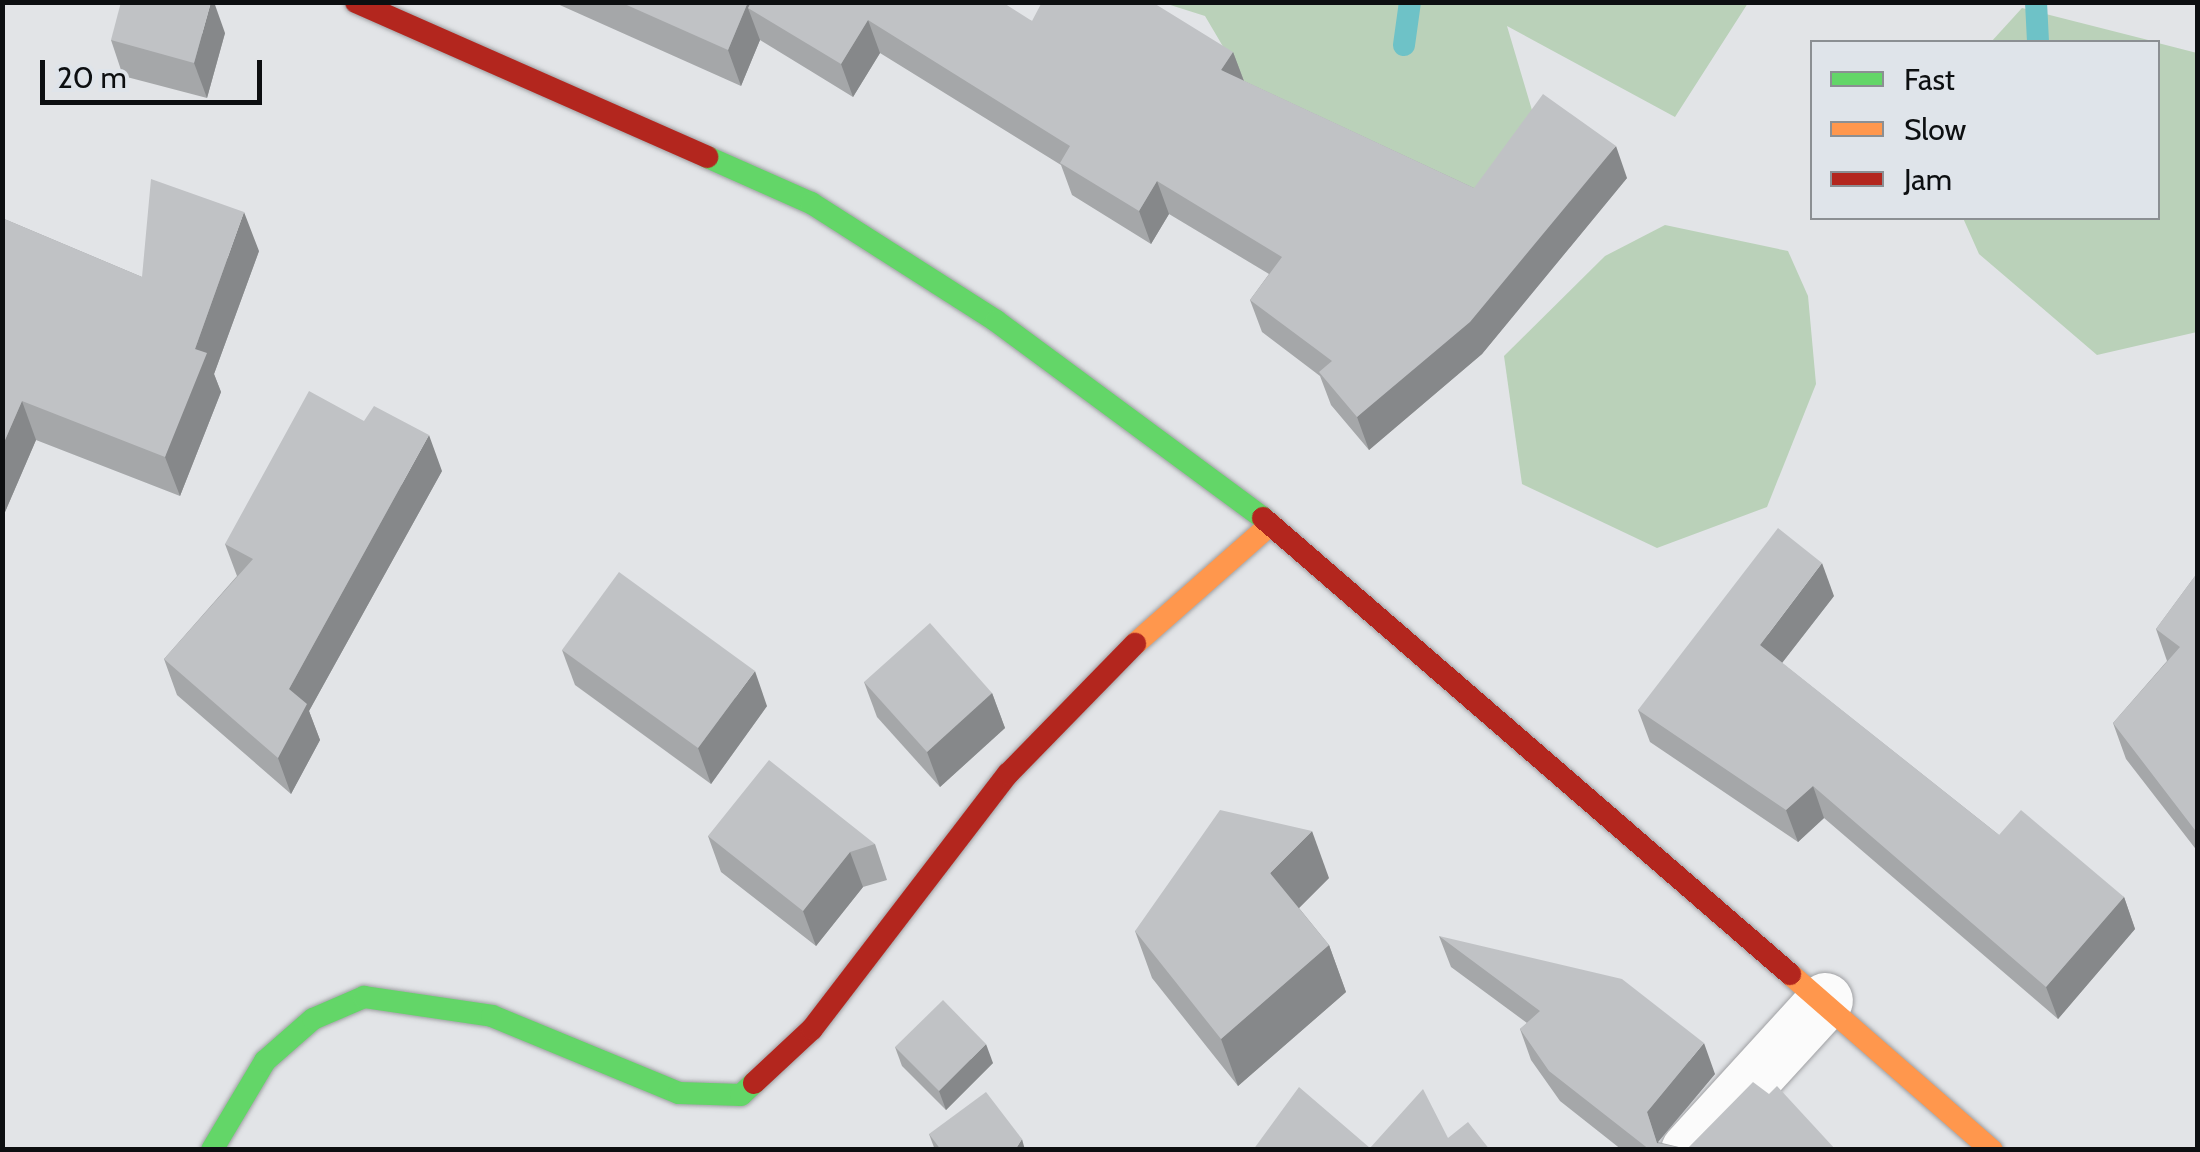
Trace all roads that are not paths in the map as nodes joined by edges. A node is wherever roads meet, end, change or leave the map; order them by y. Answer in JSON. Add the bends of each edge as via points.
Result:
{"nodes":[{"id":1,"x":356,"y":2,"type":"edge"},
{"id":2,"x":1271,"y":524,"type":"junction"},
{"id":3,"x":1825,"y":1000,"type":"junction"},
{"id":4,"x":212,"y":1150,"type":"edge"},
{"id":5,"x":1688,"y":1150,"type":"edge"},
{"id":6,"x":1992,"y":1150,"type":"edge"}],
"edges":[{"from":1,"to":2,"type":"street","via":[[811,203],[996,321]]},
{"from":2,"to":3,"type":"street"},
{"from":2,"to":4,"type":"street","via":[[1118,659],[1008,774],[812,1029],[741,1095],[679,1093],[492,1016],[364,997],[312,1018],[265,1061]]},
{"from":3,"to":5,"type":"street"},
{"from":3,"to":6,"type":"street"}]}
